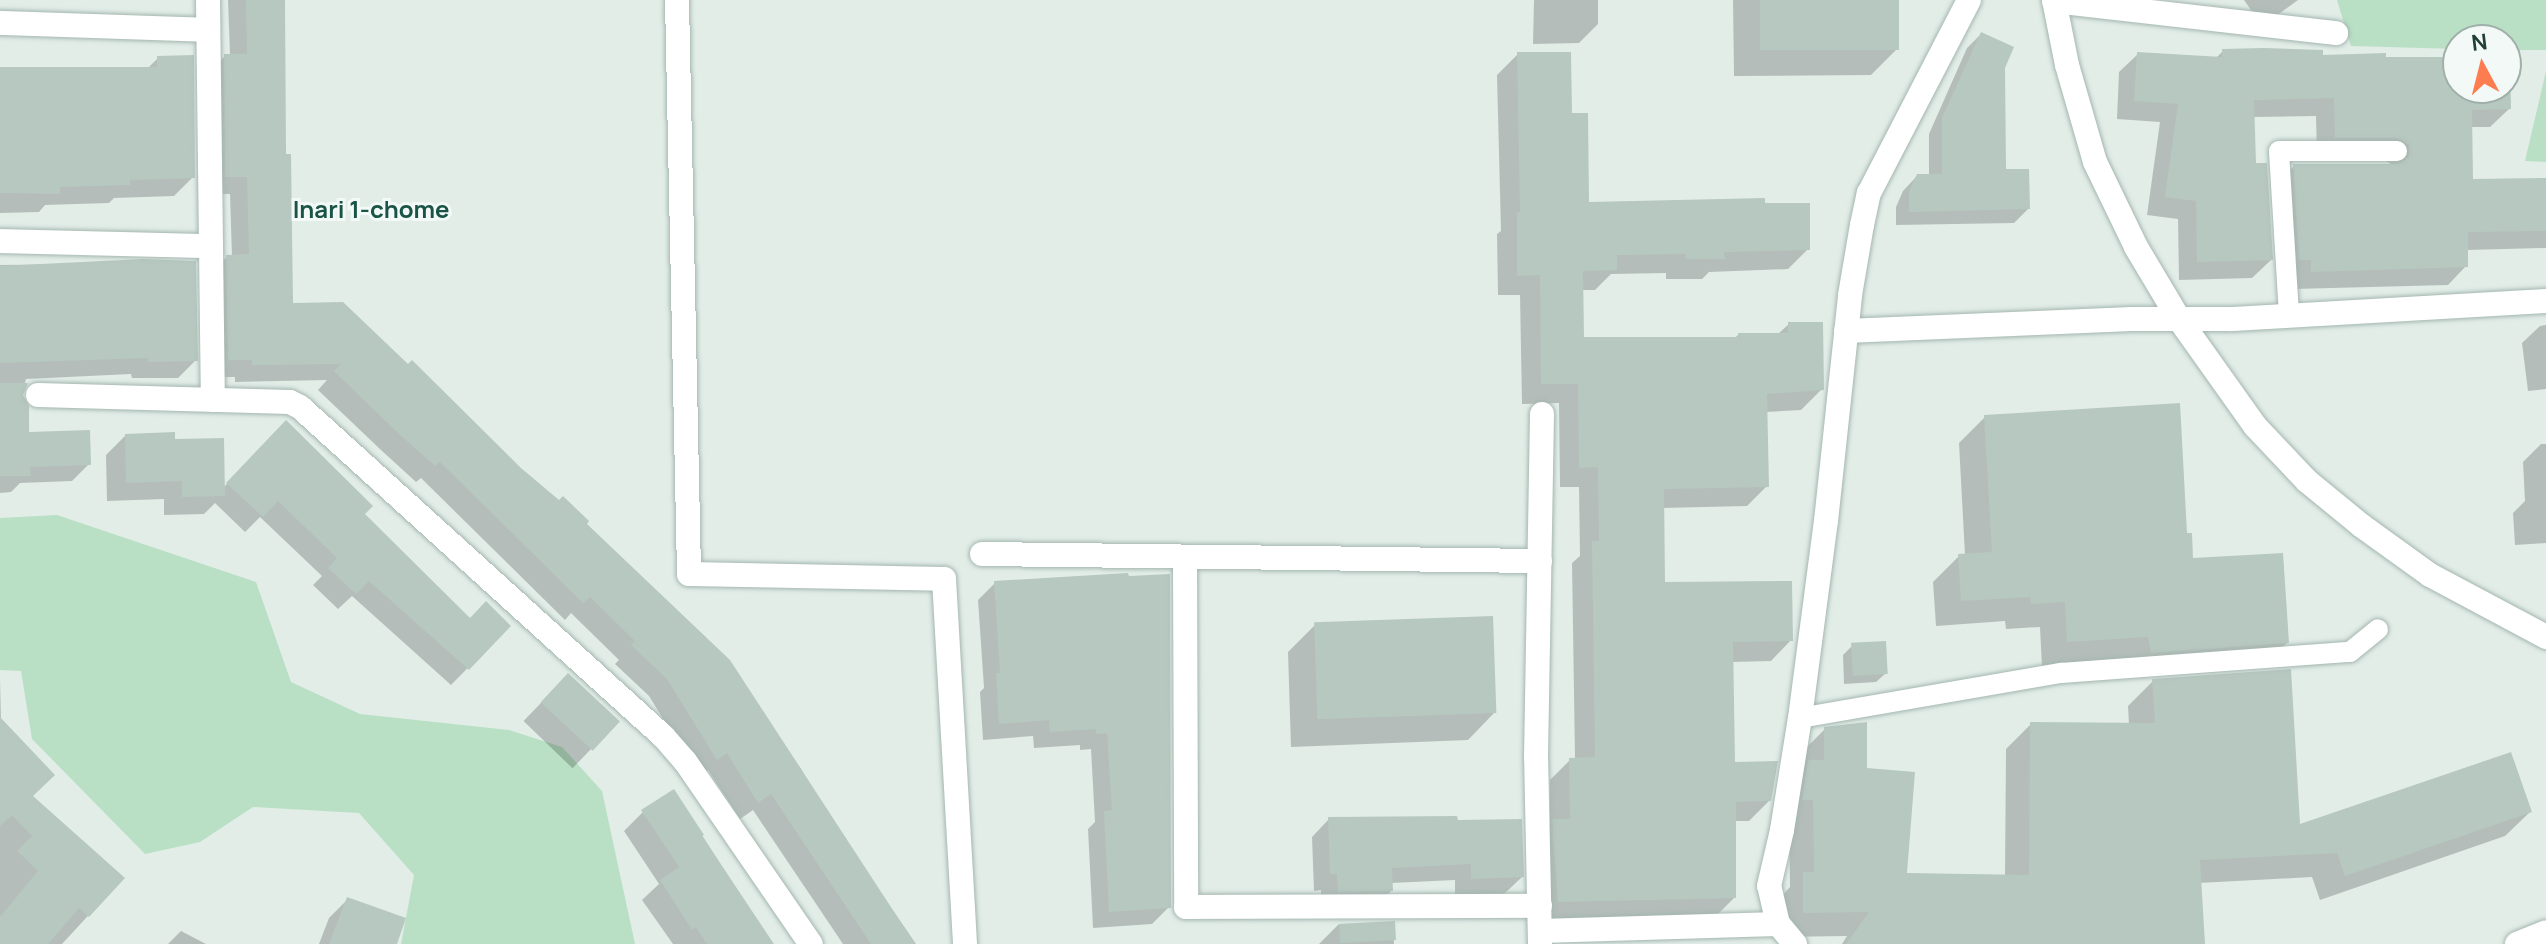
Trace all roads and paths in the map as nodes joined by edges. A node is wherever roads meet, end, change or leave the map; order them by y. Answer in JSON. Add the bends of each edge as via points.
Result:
{"nodes":[{"id":1,"x":208,"y":0,"type":"edge"},
{"id":2,"x":677,"y":0,"type":"edge"},
{"id":3,"x":1969,"y":0,"type":"edge"},
{"id":4,"x":2054,"y":1,"type":"edge"},
{"id":5,"x":0,"y":23,"type":"edge"},
{"id":6,"x":208,"y":30,"type":"junction"},
{"id":7,"x":2336,"y":33,"type":"dead end"},
{"id":8,"x":2397,"y":151,"type":"dead end"},
{"id":9,"x":0,"y":241,"type":"edge"},
{"id":10,"x":211,"y":246,"type":"junction"},
{"id":11,"x":2546,"y":301,"type":"edge"},
{"id":12,"x":2289,"y":315,"type":"junction"},
{"id":13,"x":2179,"y":319,"type":"junction"},
{"id":14,"x":1846,"y":331,"type":"junction"},
{"id":15,"x":38,"y":395,"type":"dead end"},
{"id":16,"x":213,"y":400,"type":"junction"},
{"id":17,"x":1542,"y":414,"type":"dead end"},
{"id":18,"x":982,"y":554,"type":"dead end"},
{"id":19,"x":1185,"y":557,"type":"junction"},
{"id":20,"x":1540,"y":561,"type":"junction"},
{"id":21,"x":2378,"y":629,"type":"dead end"},
{"id":22,"x":2546,"y":637,"type":"edge"},
{"id":23,"x":1800,"y":718,"type":"junction"},
{"id":24,"x":1540,"y":906,"type":"junction"},
{"id":25,"x":1778,"y":924,"type":"junction"},
{"id":26,"x":2546,"y":932,"type":"edge"},
{"id":27,"x":1540,"y":937,"type":"edge"},
{"id":28,"x":811,"y":944,"type":"edge"},
{"id":29,"x":965,"y":944,"type":"edge"},
{"id":30,"x":1795,"y":944,"type":"edge"},
{"id":31,"x":2517,"y":944,"type":"edge"}],
"edges":[{"from":1,"to":6,"type":"street"},
{"from":2,"to":29,"type":"street","via":[[689,574],[944,579]]},
{"from":3,"to":14,"type":"street","via":[[1869,193]]},
{"from":4,"to":7,"type":"street"},
{"from":4,"to":13,"type":"street","via":[[2095,162]]},
{"from":5,"to":6,"type":"street"},
{"from":6,"to":10,"type":"street"},
{"from":8,"to":12,"type":"lane","via":[[2279,151]]},
{"from":9,"to":10,"type":"street"},
{"from":10,"to":16,"type":"street"},
{"from":11,"to":12,"type":"street"},
{"from":12,"to":13,"type":"street"},
{"from":13,"to":14,"type":"street"},
{"from":13,"to":22,"type":"street","via":[[2255,426],[2307,481],[2430,575]]},
{"from":14,"to":23,"type":"street"},
{"from":15,"to":16,"type":"street"},
{"from":16,"to":28,"type":"street","via":[[290,402],[300,407],[685,761]]},
{"from":17,"to":20,"type":"street"},
{"from":18,"to":19,"type":"street"},
{"from":19,"to":20,"type":"street"},
{"from":19,"to":24,"type":"street","via":[[1186,907]]},
{"from":20,"to":24,"type":"street"},
{"from":21,"to":23,"type":"lane","via":[[2350,652],[2061,673]]},
{"from":23,"to":25,"type":"street","via":[[1769,886]]},
{"from":24,"to":27,"type":"street"},
{"from":25,"to":27,"type":"street"},
{"from":25,"to":30,"type":"street"},
{"from":26,"to":31,"type":"street"}]}
